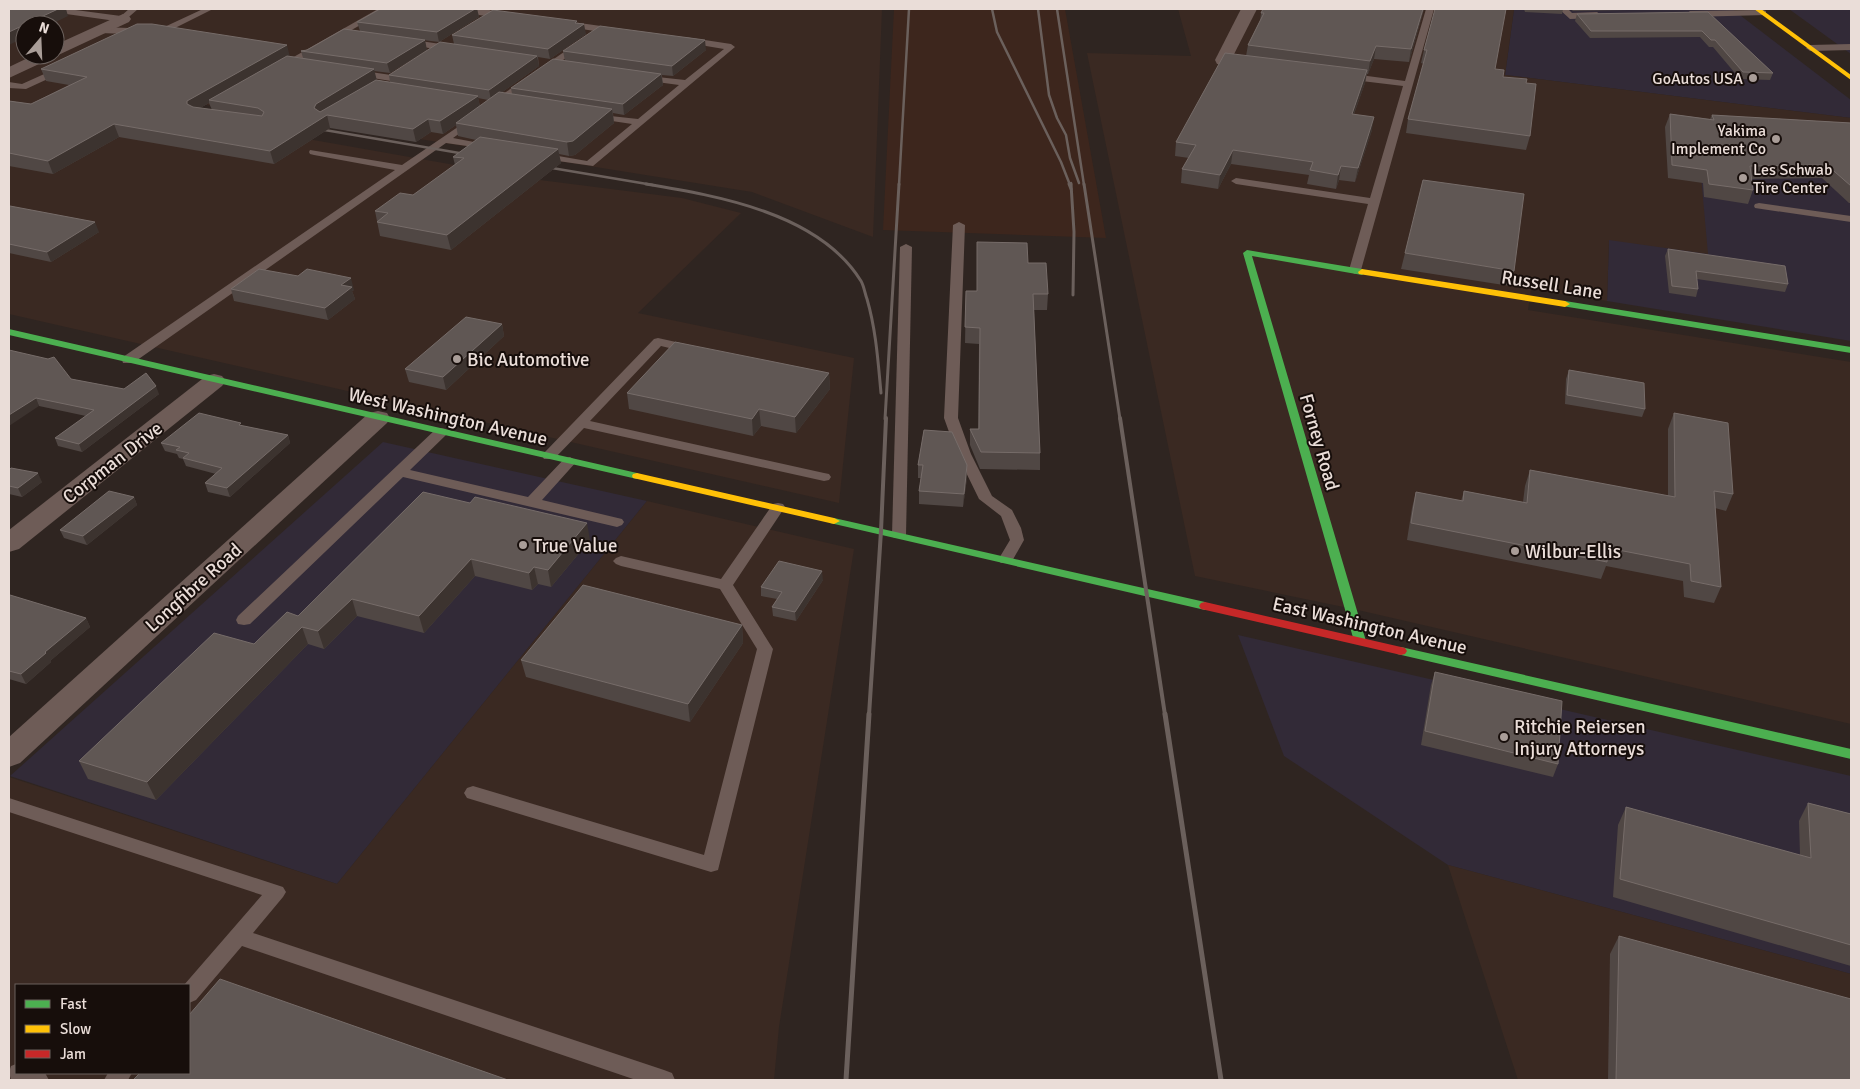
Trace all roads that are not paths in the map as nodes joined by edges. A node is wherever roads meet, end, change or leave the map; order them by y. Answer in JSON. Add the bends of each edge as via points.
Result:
{"nodes":[{"id":1,"x":52,"y":9,"type":"edge"},
{"id":2,"x":209,"y":9,"type":"edge"},
{"id":3,"x":384,"y":9,"type":"edge"},
{"id":4,"x":456,"y":9,"type":"edge"},
{"id":5,"x":1249,"y":9,"type":"edge"},
{"id":6,"x":1430,"y":9,"type":"edge"},
{"id":7,"x":1563,"y":9,"type":"edge"},
{"id":8,"x":1711,"y":11,"type":"edge"},
{"id":9,"x":1760,"y":11,"type":"edge"},
{"id":10,"x":128,"y":14,"type":"edge"},
{"id":11,"x":494,"y":14,"type":"junction"},
{"id":12,"x":1685,"y":14,"type":"edge"},
{"id":13,"x":504,"y":15,"type":"edge"},
{"id":14,"x":1608,"y":15,"type":"edge"},
{"id":15,"x":553,"y":22,"type":"edge"},
{"id":16,"x":471,"y":28,"type":"edge"},
{"id":17,"x":99,"y":30,"type":"junction"},
{"id":18,"x":137,"y":32,"type":"junction"},
{"id":19,"x":341,"y":33,"type":"junction"},
{"id":20,"x":360,"y":36,"type":"edge"},
{"id":21,"x":456,"y":38,"type":"edge"},
{"id":22,"x":676,"y":39,"type":"edge"},
{"id":23,"x":120,"y":40,"type":"edge"},
{"id":24,"x":396,"y":41,"type":"edge"},
{"id":25,"x":65,"y":46,"type":"edge"},
{"id":26,"x":441,"y":47,"type":"junction"},
{"id":27,"x":1851,"y":47,"type":"edge"},
{"id":28,"x":1810,"y":48,"type":"junction"},
{"id":29,"x":459,"y":50,"type":"edge"},
{"id":30,"x":424,"y":58,"type":"edge"},
{"id":31,"x":1228,"y":60,"type":"edge"},
{"id":32,"x":534,"y":61,"type":"edge"},
{"id":33,"x":289,"y":63,"type":"junction"},
{"id":34,"x":557,"y":64,"type":"junction"},
{"id":35,"x":26,"y":65,"type":"edge"},
{"id":36,"x":67,"y":66,"type":"edge"},
{"id":37,"x":308,"y":66,"type":"edge"},
{"id":38,"x":345,"y":71,"type":"edge"},
{"id":39,"x":272,"y":72,"type":"edge"},
{"id":40,"x":9,"y":73,"type":"edge"},
{"id":41,"x":1330,"y":74,"type":"edge"},
{"id":42,"x":629,"y":75,"type":"edge"},
{"id":43,"x":1851,"y":78,"type":"edge"},
{"id":44,"x":687,"y":83,"type":"junction"},
{"id":45,"x":1408,"y":84,"type":"junction"},
{"id":46,"x":9,"y":85,"type":"edge"},
{"id":47,"x":377,"y":87,"type":"edge"},
{"id":48,"x":492,"y":103,"type":"junction"},
{"id":49,"x":518,"y":104,"type":"edge"},
{"id":50,"x":583,"y":114,"type":"edge"},
{"id":51,"x":639,"y":122,"type":"junction"},
{"id":52,"x":444,"y":140,"type":"junction"},
{"id":53,"x":502,"y":150,"type":"edge"},
{"id":54,"x":314,"y":152,"type":"dead end"},
{"id":55,"x":531,"y":154,"type":"edge"},
{"id":56,"x":404,"y":168,"type":"junction"},
{"id":57,"x":1236,"y":181,"type":"dead end"},
{"id":58,"x":1374,"y":202,"type":"junction"},
{"id":59,"x":1759,"y":206,"type":"dead end"},
{"id":60,"x":1851,"y":219,"type":"edge"},
{"id":61,"x":960,"y":225,"type":"dead end"},
{"id":62,"x":906,"y":248,"type":"dead end"},
{"id":63,"x":1247,"y":253,"type":"joint"},
{"id":64,"x":1354,"y":270,"type":"junction"},
{"id":65,"x":9,"y":332,"type":"edge"},
{"id":66,"x":1851,"y":350,"type":"edge"},
{"id":67,"x":706,"y":352,"type":"edge"},
{"id":68,"x":128,"y":360,"type":"junction"},
{"id":69,"x":214,"y":381,"type":"junction"},
{"id":70,"x":378,"y":418,"type":"junction"},
{"id":71,"x":581,"y":423,"type":"junction"},
{"id":72,"x":441,"y":432,"type":"junction"},
{"id":73,"x":549,"y":456,"type":"junction"},
{"id":74,"x":570,"y":461,"type":"junction"},
{"id":75,"x":400,"y":472,"type":"junction"},
{"id":76,"x":824,"y":477,"type":"dead end"},
{"id":77,"x":532,"y":502,"type":"junction"},
{"id":78,"x":778,"y":508,"type":"junction"},
{"id":79,"x":617,"y":522,"type":"dead end"},
{"id":80,"x":881,"y":531,"type":"joint"},
{"id":81,"x":899,"y":535,"type":"junction"},
{"id":82,"x":9,"y":542,"type":"edge"},
{"id":83,"x":1006,"y":560,"type":"junction"},
{"id":84,"x":621,"y":561,"type":"dead end"},
{"id":85,"x":725,"y":585,"type":"junction"},
{"id":86,"x":244,"y":620,"type":"dead end"},
{"id":87,"x":1360,"y":641,"type":"junction"},
{"id":88,"x":1851,"y":754,"type":"edge"},
{"id":89,"x":9,"y":755,"type":"edge"},
{"id":90,"x":473,"y":793,"type":"dead end"},
{"id":91,"x":9,"y":805,"type":"edge"},
{"id":92,"x":238,"y":936,"type":"junction"},
{"id":93,"x":190,"y":993,"type":"edge"},
{"id":94,"x":22,"y":1074,"type":"edge"},
{"id":95,"x":38,"y":1080,"type":"edge"},
{"id":96,"x":664,"y":1080,"type":"edge"}],
"edges":[{"from":1,"to":10,"type":"lane"},
{"from":2,"to":18,"type":"lane","via":[[161,32]]},
{"from":3,"to":19,"type":"lane"},
{"from":4,"to":11,"type":"lane"},
{"from":5,"to":31,"type":"street"},
{"from":6,"to":45,"type":"lane"},
{"from":7,"to":14,"type":"lane","via":[[1570,16]]},
{"from":8,"to":9,"type":"lane"},
{"from":8,"to":12,"type":"lane"},
{"from":9,"to":28,"type":"main road"},
{"from":10,"to":17,"type":"street"},
{"from":11,"to":13,"type":"lane"},
{"from":11,"to":16,"type":"lane"},
{"from":15,"to":34,"type":"lane","via":[[606,29]]},
{"from":17,"to":18,"type":"lane"},
{"from":17,"to":25,"type":"street"},
{"from":18,"to":23,"type":"lane"},
{"from":19,"to":20,"type":"lane"},
{"from":19,"to":33,"type":"lane"},
{"from":21,"to":26,"type":"lane"},
{"from":22,"to":44,"type":"lane","via":[[731,47]]},
{"from":24,"to":26,"type":"lane"},
{"from":26,"to":29,"type":"lane"},
{"from":26,"to":30,"type":"lane"},
{"from":27,"to":28,"type":"lane"},
{"from":28,"to":43,"type":"main road"},
{"from":32,"to":34,"type":"lane"},
{"from":33,"to":37,"type":"lane"},
{"from":33,"to":39,"type":"lane"},
{"from":34,"to":48,"type":"lane"},
{"from":35,"to":40,"type":"street"},
{"from":36,"to":46,"type":"lane","via":[[24,87]]},
{"from":38,"to":47,"type":"lane","via":[[395,76]]},
{"from":41,"to":45,"type":"lane"},
{"from":42,"to":44,"type":"lane"},
{"from":44,"to":51,"type":"lane"},
{"from":45,"to":58,"type":"lane"},
{"from":48,"to":49,"type":"lane"},
{"from":48,"to":52,"type":"lane"},
{"from":50,"to":51,"type":"lane"},
{"from":51,"to":55,"type":"lane","via":[[590,164]]},
{"from":52,"to":53,"type":"lane"},
{"from":52,"to":56,"type":"lane"},
{"from":54,"to":56,"type":"lane"},
{"from":56,"to":68,"type":"lane"},
{"from":57,"to":58,"type":"lane"},
{"from":58,"to":64,"type":"lane"},
{"from":59,"to":60,"type":"lane"},
{"from":61,"to":83,"type":"lane","via":[[951,418],[964,454],[986,498],[1007,512],[1014,528],[1017,540]]},
{"from":62,"to":81,"type":"lane"},
{"from":63,"to":64,"type":"main road","name":"Russell Lane"},
{"from":63,"to":87,"type":"main road","name":"Forney Road"},
{"from":64,"to":66,"type":"main road","name":"Russell Lane"},
{"from":65,"to":68,"type":"main road","name":"West Washington Avenue"},
{"from":67,"to":71,"type":"lane","via":[[658,342]]},
{"from":68,"to":69,"type":"main road","name":"West Washington Avenue"},
{"from":69,"to":70,"type":"main road","name":"West Washington Avenue"},
{"from":69,"to":82,"type":"street","name":"Corpman Drive"},
{"from":70,"to":72,"type":"main road","name":"West Washington Avenue"},
{"from":70,"to":89,"type":"street","name":"Longfibre Road"},
{"from":71,"to":73,"type":"lane"},
{"from":71,"to":76,"type":"lane"},
{"from":72,"to":73,"type":"main road","name":"West Washington Avenue"},
{"from":72,"to":75,"type":"lane"},
{"from":73,"to":74,"type":"main road","name":"West Washington Avenue"},
{"from":74,"to":77,"type":"lane"},
{"from":74,"to":78,"type":"main road","name":"West Washington Avenue"},
{"from":75,"to":77,"type":"lane"},
{"from":75,"to":86,"type":"lane"},
{"from":77,"to":79,"type":"lane"},
{"from":78,"to":80,"type":"main road","name":"West Washington Avenue"},
{"from":78,"to":85,"type":"lane"},
{"from":80,"to":81,"type":"main road","name":"East Washington Avenue"},
{"from":81,"to":83,"type":"main road","name":"East Washington Avenue"},
{"from":83,"to":87,"type":"main road","name":"East Washington Avenue"},
{"from":84,"to":85,"type":"lane"},
{"from":85,"to":90,"type":"lane","via":[[765,649],[711,865]]},
{"from":87,"to":88,"type":"main road","name":"East Washington Avenue"},
{"from":91,"to":92,"type":"lane","via":[[276,892]]},
{"from":92,"to":93,"type":"lane"},
{"from":92,"to":96,"type":"lane"},
{"from":94,"to":95,"type":"lane"}]}
